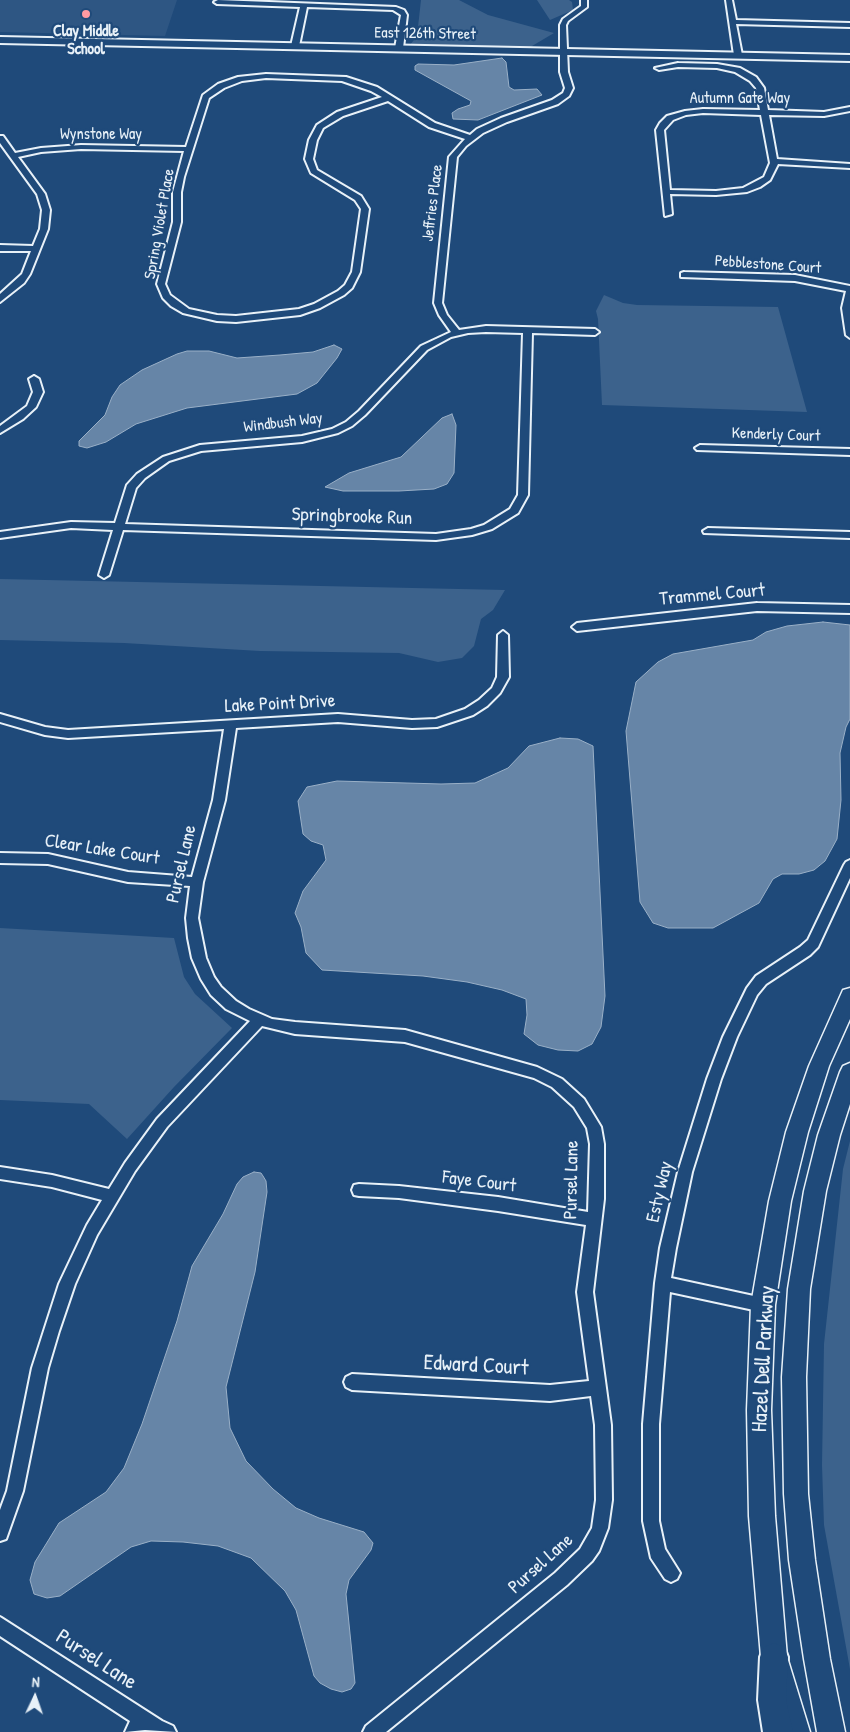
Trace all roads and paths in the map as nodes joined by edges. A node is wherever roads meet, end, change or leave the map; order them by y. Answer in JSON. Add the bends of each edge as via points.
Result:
{"nodes":[{"id":1,"x":584,"y":0,"type":"edge"},
{"id":2,"x":729,"y":0,"type":"edge"},
{"id":3,"x":217,"y":2,"type":"dead end"},
{"id":4,"x":304,"y":5,"type":"junction"},
{"id":5,"x":734,"y":22,"type":"junction"},
{"id":6,"x":850,"y":25,"type":"edge"},
{"id":7,"x":0,"y":40,"type":"edge"},
{"id":8,"x":295,"y":46,"type":"junction"},
{"id":9,"x":400,"y":48,"type":"junction"},
{"id":10,"x":563,"y":52,"type":"junction"},
{"id":11,"x":738,"y":56,"type":"junction"},
{"id":12,"x":850,"y":58,"type":"edge"},
{"id":13,"x":659,"y":68,"type":"dead end"},
{"id":14,"x":388,"y":98,"type":"junction"},
{"id":15,"x":850,"y":109,"type":"edge"},
{"id":16,"x":764,"y":112,"type":"junction"},
{"id":17,"x":0,"y":138,"type":"edge"},
{"id":18,"x":470,"y":138,"type":"junction"},
{"id":19,"x":189,"y":149,"type":"junction"},
{"id":20,"x":13,"y":156,"type":"junction"},
{"id":21,"x":774,"y":161,"type":"junction"},
{"id":22,"x":850,"y":166,"type":"edge"},
{"id":23,"x":666,"y":192,"type":"junction"},
{"id":24,"x":668,"y":214,"type":"dead end"},
{"id":25,"x":0,"y":248,"type":"edge"},
{"id":26,"x":36,"y":249,"type":"junction"},
{"id":27,"x":684,"y":275,"type":"dead end"},
{"id":28,"x":850,"y":291,"type":"edge"},
{"id":29,"x":0,"y":299,"type":"edge"},
{"id":30,"x":528,"y":330,"type":"junction"},
{"id":31,"x":456,"y":332,"type":"junction"},
{"id":32,"x":595,"y":332,"type":"dead end"},
{"id":33,"x":850,"y":335,"type":"edge"},
{"id":34,"x":34,"y":379,"type":"dead end"},
{"id":35,"x":0,"y":430,"type":"edge"},
{"id":36,"x":700,"y":448,"type":"dead end"},
{"id":37,"x":850,"y":452,"type":"edge"},
{"id":38,"x":117,"y":527,"type":"junction"},
{"id":39,"x":708,"y":531,"type":"dead end"},
{"id":40,"x":0,"y":535,"type":"edge"},
{"id":41,"x":850,"y":535,"type":"edge"},
{"id":42,"x":104,"y":575,"type":"dead end"},
{"id":43,"x":850,"y":609,"type":"edge"},
{"id":44,"x":577,"y":627,"type":"dead end"},
{"id":45,"x":503,"y":635,"type":"dead end"},
{"id":46,"x":0,"y":718,"type":"edge"},
{"id":47,"x":231,"y":723,"type":"junction"},
{"id":48,"x":0,"y":858,"type":"edge"},
{"id":49,"x":850,"y":865,"type":"edge"},
{"id":50,"x":197,"y":882,"type":"junction"},
{"id":51,"x":850,"y":996,"type":"edge"},
{"id":52,"x":259,"y":1021,"type":"junction"},
{"id":53,"x":850,"y":1072,"type":"edge"},
{"id":54,"x":0,"y":1173,"type":"edge"},
{"id":55,"x":359,"y":1190,"type":"dead end"},
{"id":56,"x":111,"y":1196,"type":"junction"},
{"id":57,"x":594,"y":1220,"type":"junction"},
{"id":58,"x":663,"y":1283,"type":"junction"},
{"id":59,"x":764,"y":1305,"type":"junction"},
{"id":60,"x":352,"y":1382,"type":"dead end"},
{"id":61,"x":598,"y":1388,"type":"junction"},
{"id":62,"x":0,"y":1533,"type":"edge"},
{"id":63,"x":670,"y":1573,"type":"dead end"},
{"id":64,"x":0,"y":1626,"type":"edge"},
{"id":65,"x":774,"y":1657,"type":"junction"},
{"id":66,"x":138,"y":1725,"type":"edge"},
{"id":67,"x":167,"y":1732,"type":"edge"},
{"id":68,"x":372,"y":1732,"type":"edge"},
{"id":69,"x":778,"y":1732,"type":"edge"},
{"id":70,"x":796,"y":1732,"type":"edge"},
{"id":71,"x":831,"y":1732,"type":"edge"}],
"edges":[{"from":1,"to":10,"type":"street","via":[[584,7],[565,20]]},
{"from":2,"to":5,"type":"street"},
{"from":3,"to":4,"type":"street"},
{"from":4,"to":8,"type":"street"},
{"from":4,"to":9,"type":"street","via":[[397,9],[404,15]]},
{"from":5,"to":6,"type":"street"},
{"from":5,"to":11,"type":"street"},
{"from":7,"to":8,"type":"street","name":"East 126th Street"},
{"from":8,"to":9,"type":"street","name":"East 126th Street"},
{"from":9,"to":10,"type":"street","name":"East 126th Street"},
{"from":10,"to":11,"type":"street","name":"East 126th Street"},
{"from":10,"to":18,"type":"street","name":"Jeffries Place","via":[[569,88],[566,94],[555,102],[489,126]]},
{"from":11,"to":12,"type":"street","name":"East 126th Street"},
{"from":13,"to":16,"type":"street","via":[[707,66],[741,72],[759,85]]},
{"from":14,"to":18,"type":"street","name":"Spring Violet Place","via":[[432,125]]},
{"from":14,"to":19,"type":"street","name":"Spring Violet Place","via":[[363,84],[343,79],[266,76],[235,80],[206,97]]},
{"from":14,"to":19,"type":"street","name":"Spring Violet Place","via":[[340,114],[315,134],[309,159],[314,170],[358,198],[365,209],[356,272],[349,286],[328,301],[300,312],[236,319],[210,317],[186,311],[166,296],[161,284],[176,228],[177,192]]},
{"from":15,"to":16,"type":"street","name":"Autumn Gate Way","via":[[824,114]]},
{"from":16,"to":21,"type":"street"},
{"from":16,"to":23,"type":"street","name":"Autumn Gate Way","via":[[696,111],[667,120],[660,130]]},
{"from":17,"to":20,"type":"street"},
{"from":18,"to":31,"type":"street","name":"Jeffries Place","via":[[453,157],[451,165],[438,303]]},
{"from":19,"to":20,"type":"street","name":"Wynstone Way","via":[[80,147]]},
{"from":20,"to":26,"type":"street","via":[[41,194],[46,210],[44,229]]},
{"from":21,"to":22,"type":"street"},
{"from":21,"to":23,"type":"street","via":[[767,178],[744,190]]},
{"from":23,"to":24,"type":"street","name":"Autumn Gate Way"},
{"from":25,"to":26,"type":"street"},
{"from":26,"to":29,"type":"street","via":[[21,281]]},
{"from":27,"to":28,"type":"street","name":"Pebblestone Court","via":[[794,278]]},
{"from":28,"to":33,"type":"street","via":[[846,308]]},
{"from":30,"to":31,"type":"street","name":"Windbush Way"},
{"from":30,"to":32,"type":"street","name":"Windbush Way"},
{"from":30,"to":38,"type":"street","name":"Springbrooke Run","via":[[523,495],[514,511],[488,526],[472,532],[436,537]]},
{"from":31,"to":38,"type":"street","name":"Windbush Way","via":[[440,337],[424,348],[362,413],[335,431],[302,439],[200,448],[166,459],[131,487]]},
{"from":34,"to":35,"type":"street","via":[[38,392],[31,407]]},
{"from":36,"to":37,"type":"street","name":"Kenderly Court"},
{"from":38,"to":40,"type":"street","name":"Springbrooke Run","via":[[61,526]]},
{"from":38,"to":42,"type":"street","name":"Windbush Way"},
{"from":39,"to":41,"type":"street"},
{"from":43,"to":44,"type":"street","name":"Trammel Court","via":[[757,607]]},
{"from":45,"to":47,"type":"street","name":"Lake Point Drive","via":[[500,683],[483,703],[455,719],[426,724],[349,718]]},
{"from":46,"to":47,"type":"street","name":"Lake Point Drive","via":[[68,734]]},
{"from":47,"to":50,"type":"street","name":"Pursel Lane","via":[[219,800]]},
{"from":48,"to":50,"type":"street","name":"Clear Lake Court","via":[[48,859],[128,877]]},
{"from":49,"to":58,"type":"street","name":"Esty Way","via":[[813,942],[805,951],[761,980],[730,1037],[704,1106],[685,1172]]},
{"from":50,"to":52,"type":"street","name":"Pursel Lane","via":[[192,926],[204,971],[216,991],[231,1005]]},
{"from":51,"to":59,"type":"main road","name":"Hazel Dell Parkway","via":[[820,1066],[797,1132],[780,1202]]},
{"from":52,"to":56,"type":"street","via":[[162,1123]]},
{"from":52,"to":57,"type":"street","name":"Pursel Lane","via":[[284,1027],[404,1036],[537,1073],[557,1083],[579,1103],[594,1128],[598,1164]]},
{"from":53,"to":71,"type":"main road","name":"Hazel Dell Parkway","via":[[823,1157],[812,1208],[799,1289],[794,1377],[802,1560],[816,1659]]},
{"from":54,"to":56,"type":"street","via":[[52,1181]]},
{"from":55,"to":57,"type":"street","name":"Faye Court","via":[[498,1204]]},
{"from":56,"to":62,"type":"street","via":[[75,1266],[50,1331],[15,1491]]},
{"from":57,"to":61,"type":"street","name":"Pursel Lane","via":[[585,1292]]},
{"from":58,"to":59,"type":"street"},
{"from":58,"to":63,"type":"street","name":"Esty Way","via":[[651,1424],[651,1503],[655,1544]]},
{"from":59,"to":65,"type":"main road","name":"Hazel Dell Parkway","via":[[760,1459]]},
{"from":60,"to":61,"type":"street","name":"Edward Court","via":[[543,1392]]},
{"from":61,"to":68,"type":"street","name":"Pursel Lane","via":[[603,1425],[604,1500],[600,1528],[593,1545],[561,1579]]},
{"from":64,"to":66,"type":"street","name":"Pursel Lane"},
{"from":65,"to":69,"type":"main road","via":[[772,1700]]},
{"from":65,"to":70,"type":"main road","name":"Hazel Dell Parkway"},
{"from":66,"to":67,"type":"street","name":"Pursel Lane"}]}
